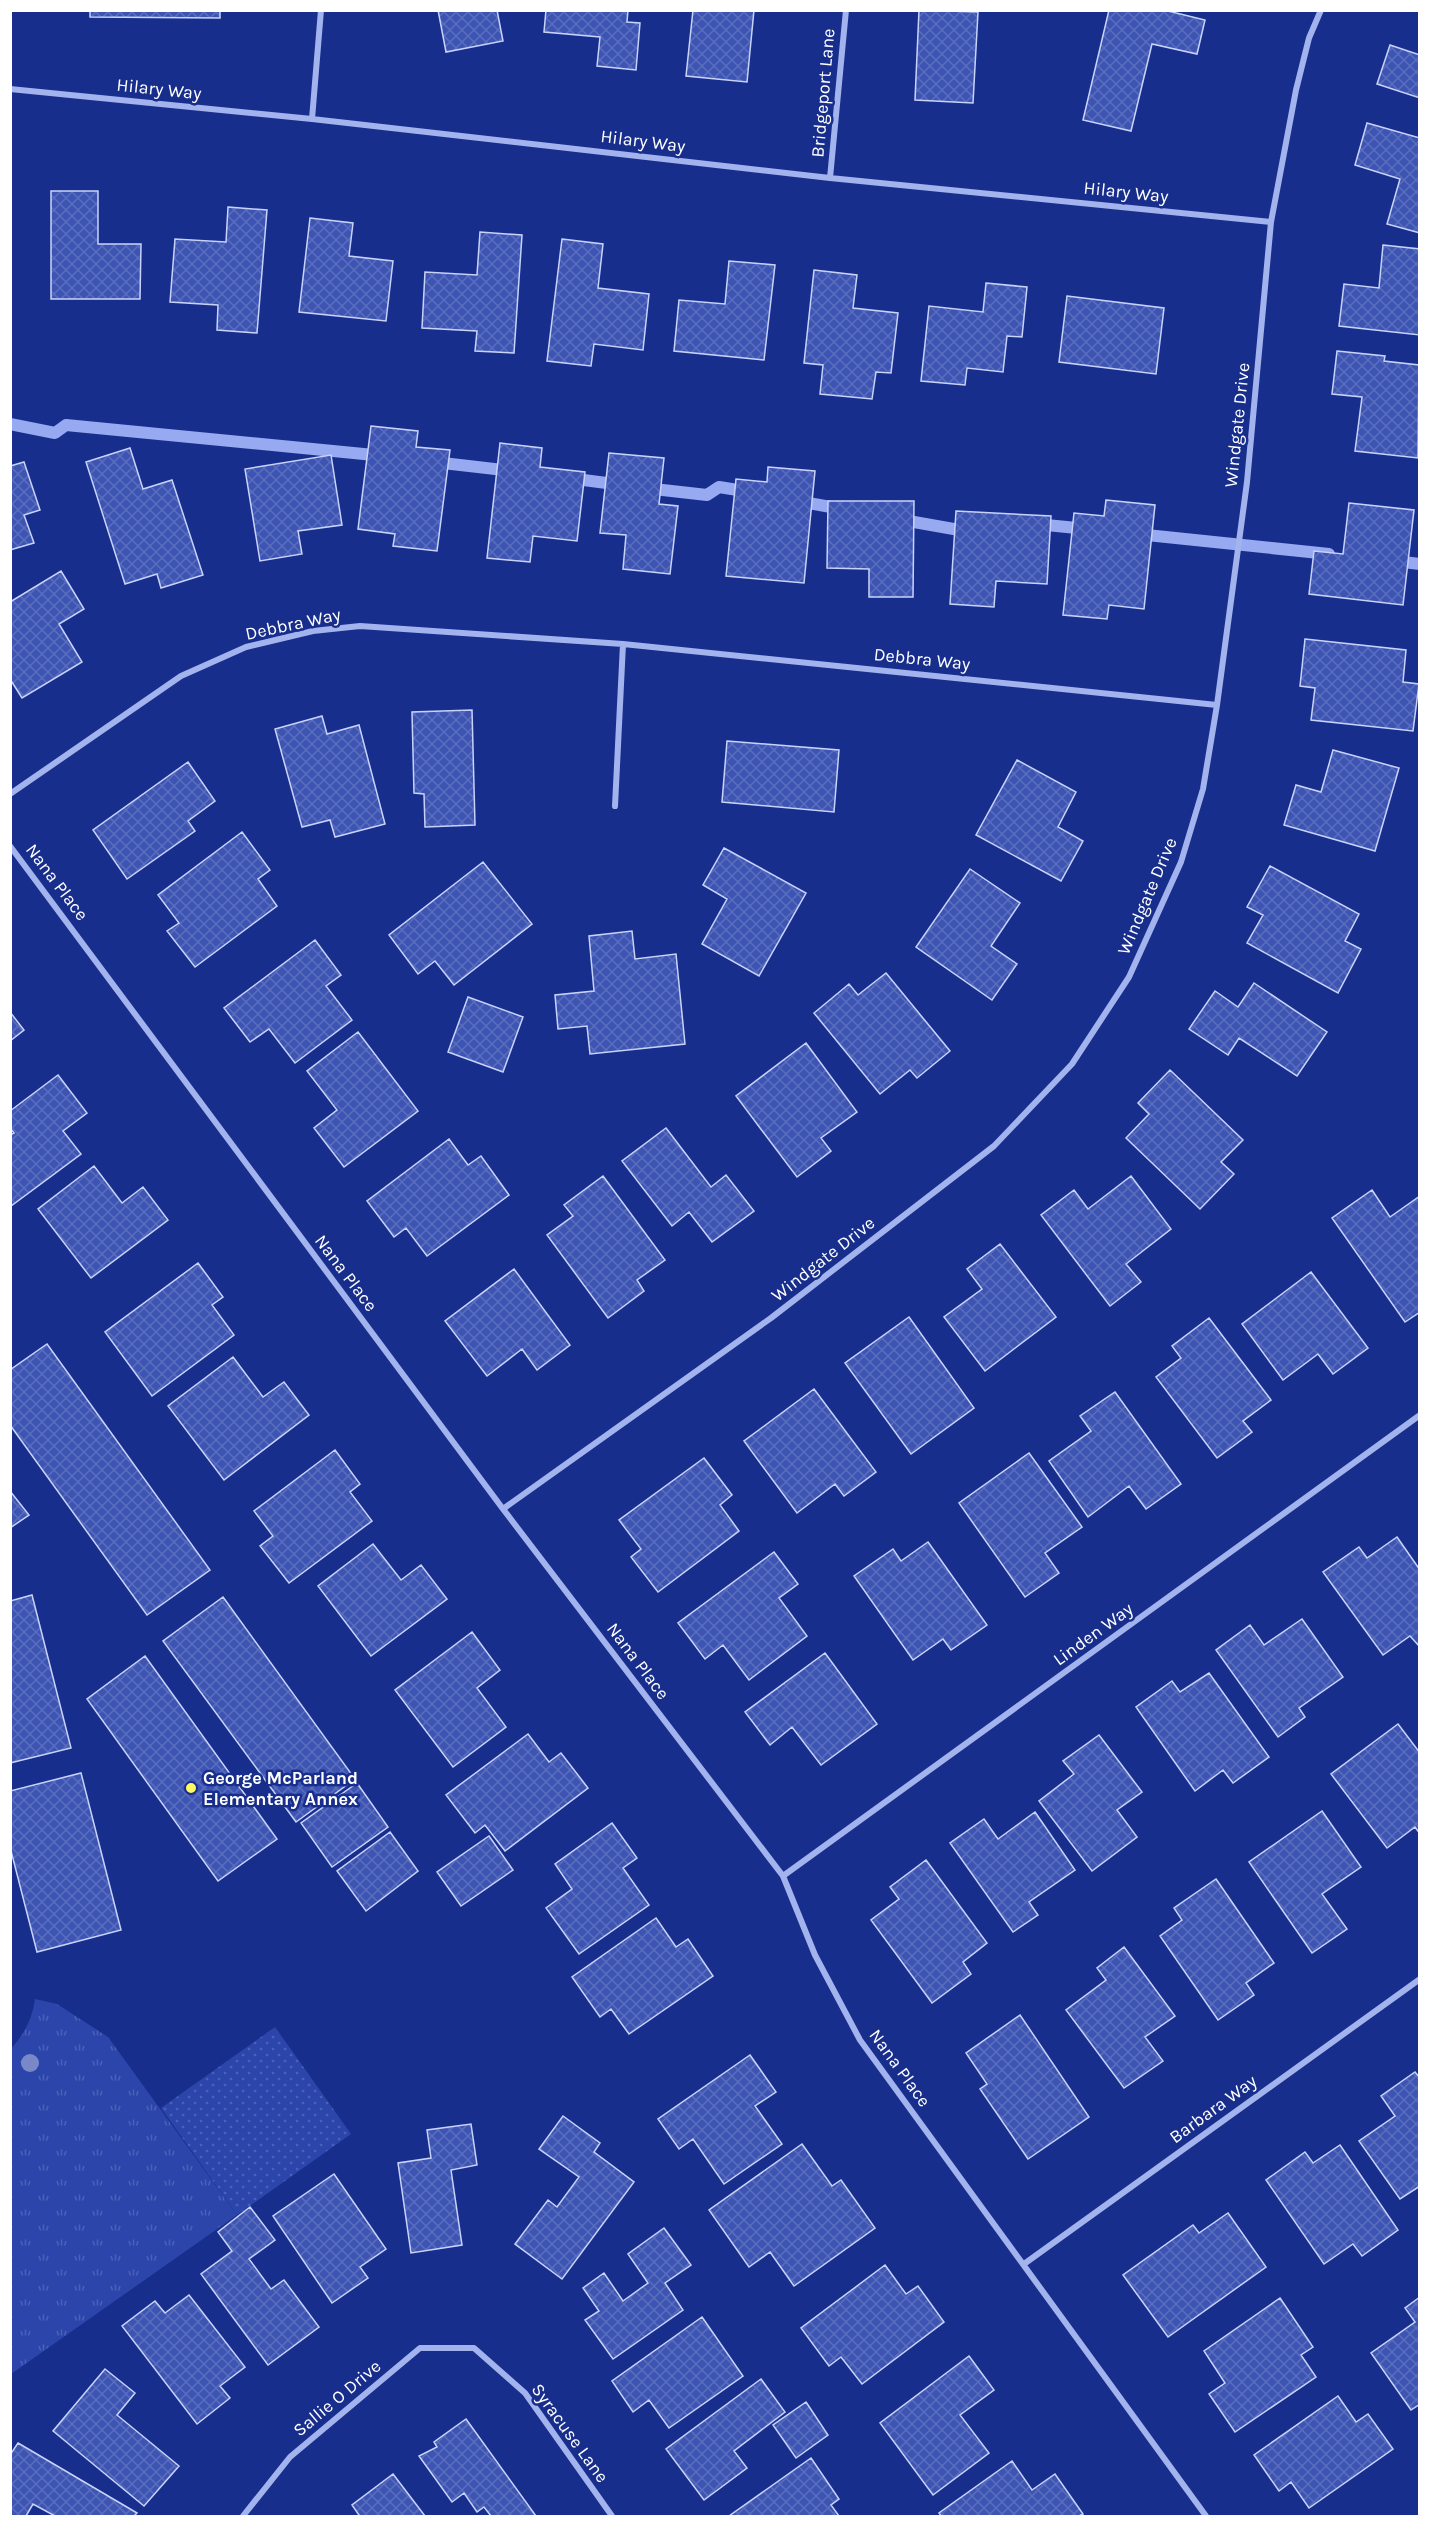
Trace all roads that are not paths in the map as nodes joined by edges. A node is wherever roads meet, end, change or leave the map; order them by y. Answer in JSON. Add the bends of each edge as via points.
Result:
{"nodes":[{"id":1,"x":321,"y":10,"type":"edge"},
{"id":2,"x":846,"y":10,"type":"edge"},
{"id":3,"x":1321,"y":10,"type":"edge"},
{"id":4,"x":10,"y":89,"type":"edge"},
{"id":5,"x":312,"y":118,"type":"junction"},
{"id":6,"x":830,"y":178,"type":"junction"},
{"id":7,"x":1271,"y":222,"type":"junction"},
{"id":8,"x":624,"y":644,"type":"junction"},
{"id":9,"x":1217,"y":705,"type":"junction"},
{"id":10,"x":10,"y":794,"type":"edge"},
{"id":11,"x":615,"y":806,"type":"dead end"},
{"id":12,"x":10,"y":846,"type":"edge"},
{"id":13,"x":1419,"y":1415,"type":"edge"},
{"id":14,"x":503,"y":1509,"type":"junction"},
{"id":15,"x":783,"y":1876,"type":"junction"},
{"id":16,"x":1419,"y":1980,"type":"edge"},
{"id":17,"x":1024,"y":2264,"type":"junction"},
{"id":18,"x":474,"y":2348,"type":"joint"},
{"id":19,"x":243,"y":2517,"type":"edge"},
{"id":20,"x":612,"y":2517,"type":"edge"},
{"id":21,"x":1206,"y":2517,"type":"edge"}],
"edges":[{"from":1,"to":5,"type":"street"},
{"from":2,"to":6,"type":"street","name":"Bridgeport Lane"},
{"from":3,"to":7,"type":"street","name":"Windgate Drive","via":[[1296,90]]},
{"from":4,"to":5,"type":"street","name":"Hilary Way"},
{"from":5,"to":6,"type":"street","name":"Hilary Way"},
{"from":6,"to":7,"type":"street","name":"Hilary Way"},
{"from":7,"to":9,"type":"street","name":"Windgate Drive","via":[[1247,482]]},
{"from":8,"to":9,"type":"street","name":"Debbra Way"},
{"from":8,"to":10,"type":"street","name":"Debbra Way","via":[[360,626],[313,631],[246,647],[182,676]]},
{"from":8,"to":11,"type":"street"},
{"from":9,"to":14,"type":"street","name":"Windgate Drive","via":[[1203,789],[1181,862],[1129,977],[1072,1065],[994,1146],[771,1318]]},
{"from":12,"to":14,"type":"street","name":"Nana Place"},
{"from":13,"to":15,"type":"street","name":"Linden Way"},
{"from":14,"to":15,"type":"street","name":"Nana Place"},
{"from":15,"to":17,"type":"street","name":"Nana Place","via":[[815,1955],[860,2040]]},
{"from":16,"to":17,"type":"street","name":"Barbara Way"},
{"from":17,"to":21,"type":"street","name":"Nana Place"},
{"from":18,"to":19,"type":"street","name":"Sallie O Drive","via":[[420,2348],[290,2457]]},
{"from":18,"to":20,"type":"street","name":"Syracuse Lane","via":[[525,2393]]}]}
